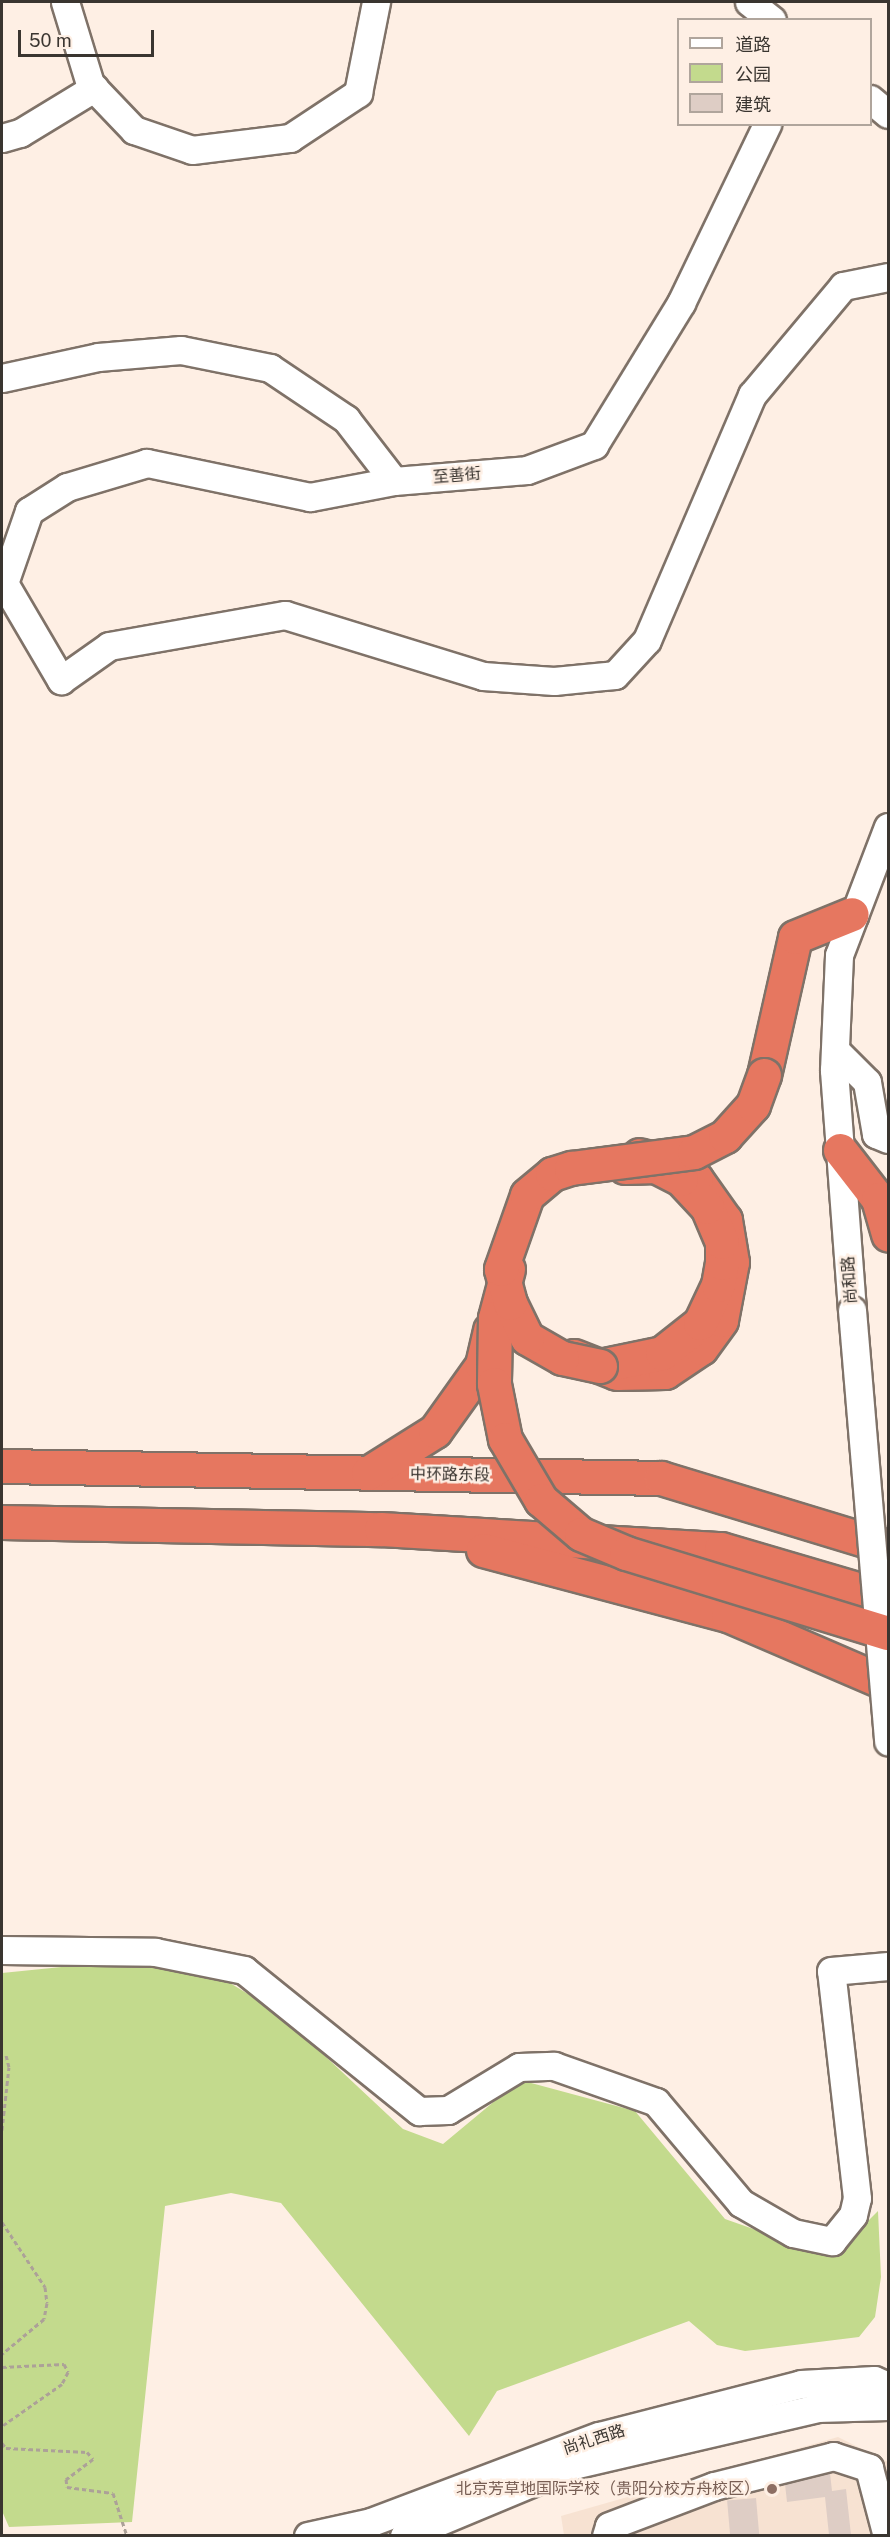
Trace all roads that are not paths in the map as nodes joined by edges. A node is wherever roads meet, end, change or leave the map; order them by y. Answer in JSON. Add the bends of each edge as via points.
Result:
{"nodes":[{"id":1,"x":65,"y":2,"type":"edge"},
{"id":2,"x":376,"y":2,"type":"edge"},
{"id":3,"x":749,"y":2,"type":"edge"},
{"id":4,"x":769,"y":18,"type":"edge"},
{"id":5,"x":94,"y":88,"type":"junction"},
{"id":6,"x":872,"y":101,"type":"edge"},
{"id":7,"x":888,"y":114,"type":"edge"},
{"id":8,"x":766,"y":126,"type":"edge"},
{"id":9,"x":2,"y":138,"type":"edge"},
{"id":10,"x":888,"y":277,"type":"edge"},
{"id":11,"x":2,"y":378,"type":"edge"},
{"id":12,"x":394,"y":481,"type":"junction"},
{"id":13,"x":888,"y":827,"type":"edge"},
{"id":14,"x":852,"y":914,"type":"junction"},
{"id":15,"x":835,"y":1050,"type":"junction"},
{"id":16,"x":888,"y":1139,"type":"edge"},
{"id":17,"x":840,"y":1150,"type":"junction"},
{"id":18,"x":888,"y":1235,"type":"edge"},
{"id":19,"x":508,"y":1269,"type":"junction"},
{"id":20,"x":2,"y":1466,"type":"edge"},
{"id":21,"x":368,"y":1473,"type":"junction"},
{"id":22,"x":661,"y":1478,"type":"junction"},
{"id":23,"x":2,"y":1522,"type":"edge"},
{"id":24,"x":888,"y":1527,"type":"edge"},
{"id":25,"x":414,"y":1531,"type":"junction"},
{"id":26,"x":888,"y":1547,"type":"edge"},
{"id":27,"x":888,"y":1598,"type":"edge"},
{"id":28,"x":888,"y":1633,"type":"edge"},
{"id":29,"x":888,"y":1684,"type":"edge"},
{"id":30,"x":888,"y":1741,"type":"edge"},
{"id":31,"x":2,"y":1950,"type":"edge"},
{"id":32,"x":888,"y":1966,"type":"edge"},
{"id":33,"x":888,"y":2386,"type":"edge"},
{"id":34,"x":888,"y":2406,"type":"edge"},
{"id":35,"x":308,"y":2535,"type":"edge"},
{"id":36,"x":404,"y":2535,"type":"edge"},
{"id":37,"x":606,"y":2535,"type":"edge"},
{"id":38,"x":887,"y":2535,"type":"edge"}],
"edges":[{"from":1,"to":5,"type":"street"},
{"from":2,"to":5,"type":"street","via":[[358,93],[290,138],[192,150],[134,130]]},
{"from":3,"to":4,"type":"street"},
{"from":5,"to":9,"type":"street","via":[[20,133]]},
{"from":6,"to":7,"type":"street"},
{"from":8,"to":12,"type":"street","name":"至善街","via":[[681,303],[594,445],[526,470]]},
{"from":10,"to":12,"type":"street","name":"至善街","via":[[843,286],[752,395],[647,640],[615,675],[554,681],[483,676],[285,615],[109,646],[61,680],[4,583],[29,511],[67,487],[147,463],[310,497]]},
{"from":11,"to":12,"type":"street","via":[[98,357],[182,350],[270,368],[346,419]]},
{"from":13,"to":14,"type":"street","name":"尚和路"},
{"from":14,"to":15,"type":"street","name":"尚和路","via":[[839,955]]},
{"from":14,"to":19,"type":"highway","bridge":true,"via":[[795,936],[764,1075],[753,1105],[725,1136],[694,1152],[600,1161],[552,1174],[527,1195],[512,1227],[501,1269],[527,1338],[562,1358],[600,1366],[662,1353],[700,1323],[718,1285],[722,1242],[707,1207],[681,1179],[656,1166],[565,1178],[542,1198],[521,1227]]},
{"from":15,"to":16,"type":"street","via":[[867,1082],[876,1134]]},
{"from":15,"to":17,"type":"street","name":"尚和路"},
{"from":17,"to":18,"type":"highway","via":[[878,1199]]},
{"from":17,"to":30,"type":"street","name":"尚和路","bridge":true},
{"from":19,"to":21,"type":"highway","via":[[519,1305],[548,1339],[573,1356],[617,1373],[665,1372],[700,1348],[721,1320],[732,1262],[725,1220],[696,1179],[672,1164],[622,1150],[586,1154],[557,1164],[523,1191],[504,1225],[482,1365],[435,1431]]},
{"from":19,"to":28,"type":"highway","bridge":true,"via":[[495,1318],[494,1384],[505,1439],[541,1500],[581,1534],[626,1553]]},
{"from":20,"to":21,"type":"highway","name":"中环路东段"},
{"from":21,"to":22,"type":"highway","name":"中环路东段"},
{"from":22,"to":24,"type":"highway","via":[[776,1496]]},
{"from":22,"to":26,"type":"highway","name":"中环路东段"},
{"from":23,"to":25,"type":"highway"},
{"from":25,"to":27,"type":"highway","via":[[721,1549]]},
{"from":25,"to":29,"type":"highway","via":[[728,1615]]},
{"from":31,"to":32,"type":"street","via":[[155,1952],[244,1970],[419,2111],[448,2110],[519,2067],[554,2066],[656,2102],[741,2203],[793,2233],[832,2241],[853,2215],[857,2198],[831,1971]]},
{"from":33,"to":35,"type":"street","name":"尚礼西路","via":[[874,2380],[778,2389],[599,2436],[371,2522]]},
{"from":34,"to":36,"type":"street","name":"尚礼西路","via":[[817,2408],[577,2464]]},
{"from":37,"to":38,"type":"street","via":[[609,2526],[714,2486],[833,2456],[869,2468]]}]}
